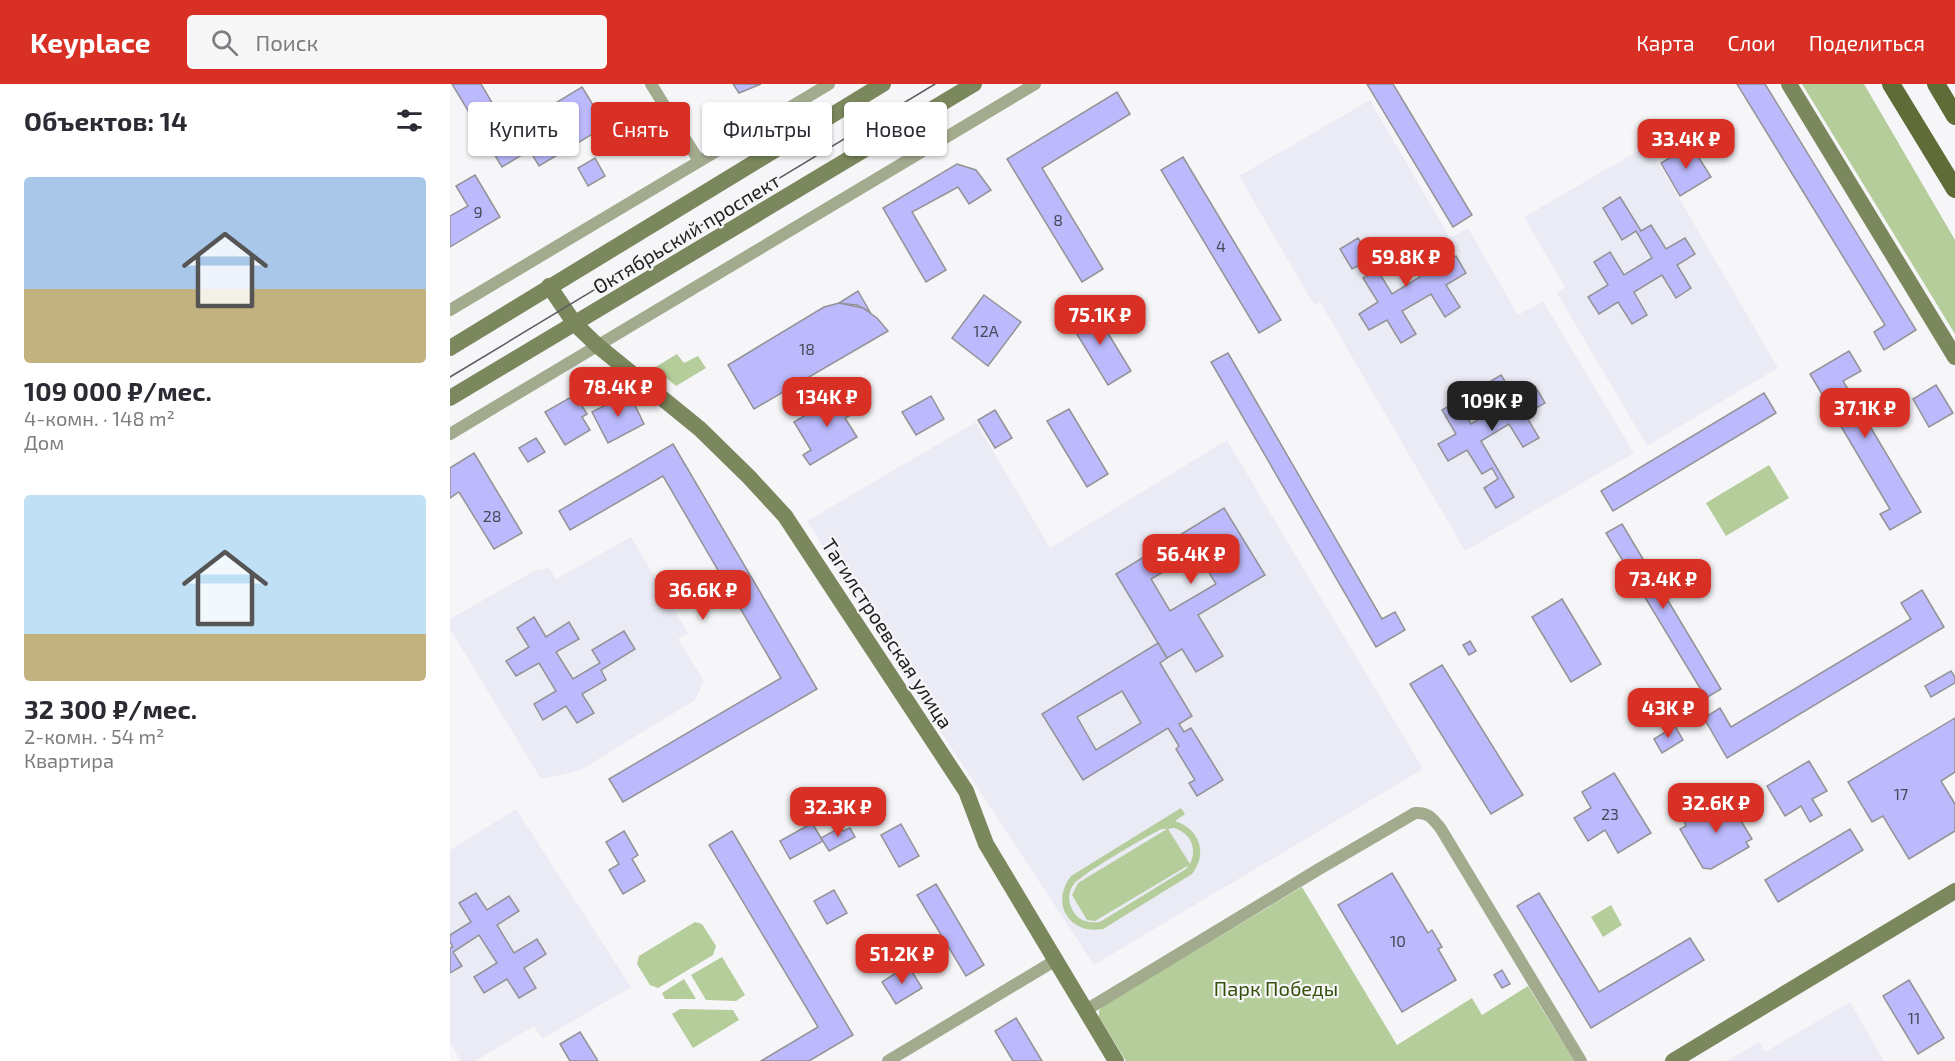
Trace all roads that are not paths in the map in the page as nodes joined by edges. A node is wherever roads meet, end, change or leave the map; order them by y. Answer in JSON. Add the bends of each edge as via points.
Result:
{"nodes":[{"id":1,"x":651,"y":84,"type":"edge"},
{"id":2,"x":829,"y":84,"type":"edge"},
{"id":3,"x":883,"y":84,"type":"edge"},
{"id":4,"x":974,"y":84,"type":"edge"},
{"id":5,"x":1035,"y":84,"type":"edge"},
{"id":6,"x":1789,"y":84,"type":"edge"},
{"id":7,"x":1891,"y":84,"type":"edge"},
{"id":8,"x":1936,"y":84,"type":"edge"},
{"id":9,"x":1955,"y":116,"type":"edge"},
{"id":10,"x":699,"y":161,"type":"junction"},
{"id":11,"x":1955,"y":189,"type":"edge"},
{"id":12,"x":549,"y":286,"type":"junction"},
{"id":13,"x":450,"y":310,"type":"edge"},
{"id":14,"x":575,"y":324,"type":"junction"},
{"id":15,"x":598,"y":346,"type":"junction"},
{"id":16,"x":450,"y":348,"type":"edge"},
{"id":17,"x":1955,"y":357,"type":"edge"},
{"id":18,"x":450,"y":398,"type":"edge"},
{"id":19,"x":450,"y":434,"type":"edge"},
{"id":20,"x":1955,"y":891,"type":"edge"},
{"id":21,"x":1056,"y":960,"type":"junction"},
{"id":22,"x":1086,"y":1010,"type":"junction"},
{"id":23,"x":888,"y":1061,"type":"edge"},
{"id":24,"x":1116,"y":1061,"type":"edge"},
{"id":25,"x":1581,"y":1061,"type":"edge"},
{"id":26,"x":1673,"y":1061,"type":"edge"}],
"edges":[{"from":1,"to":10,"type":"street"},
{"from":2,"to":10,"type":"street"},
{"from":3,"to":12,"type":"street","name":"Октябрьский проспект"},
{"from":4,"to":14,"type":"street","name":"Октябрьский проспект"},
{"from":5,"to":15,"type":"street"},
{"from":6,"to":17,"type":"street"},
{"from":7,"to":11,"type":"main road"},
{"from":8,"to":9,"type":"main road"},
{"from":10,"to":13,"type":"street"},
{"from":12,"to":14,"type":"street","name":"Тагилстроевская улица"},
{"from":12,"to":16,"type":"street","name":"Октябрьский проспект"},
{"from":14,"to":15,"type":"street","name":"Тагилстроевская улица"},
{"from":14,"to":18,"type":"street","name":"Октябрьский проспект"},
{"from":15,"to":19,"type":"street"},
{"from":15,"to":21,"type":"street","name":"Тагилстроевская улица","via":[[700,429],[785,516],[966,791],[986,844]]},
{"from":20,"to":26,"type":"street"},
{"from":21,"to":22,"type":"street","name":"Тагилстроевская улица"},
{"from":21,"to":23,"type":"street"},
{"from":22,"to":24,"type":"street","name":"Тагилстроевская улица"},
{"from":22,"to":25,"type":"street","via":[[1363,843],[1415,813],[1424,813],[1441,829]]}]}
